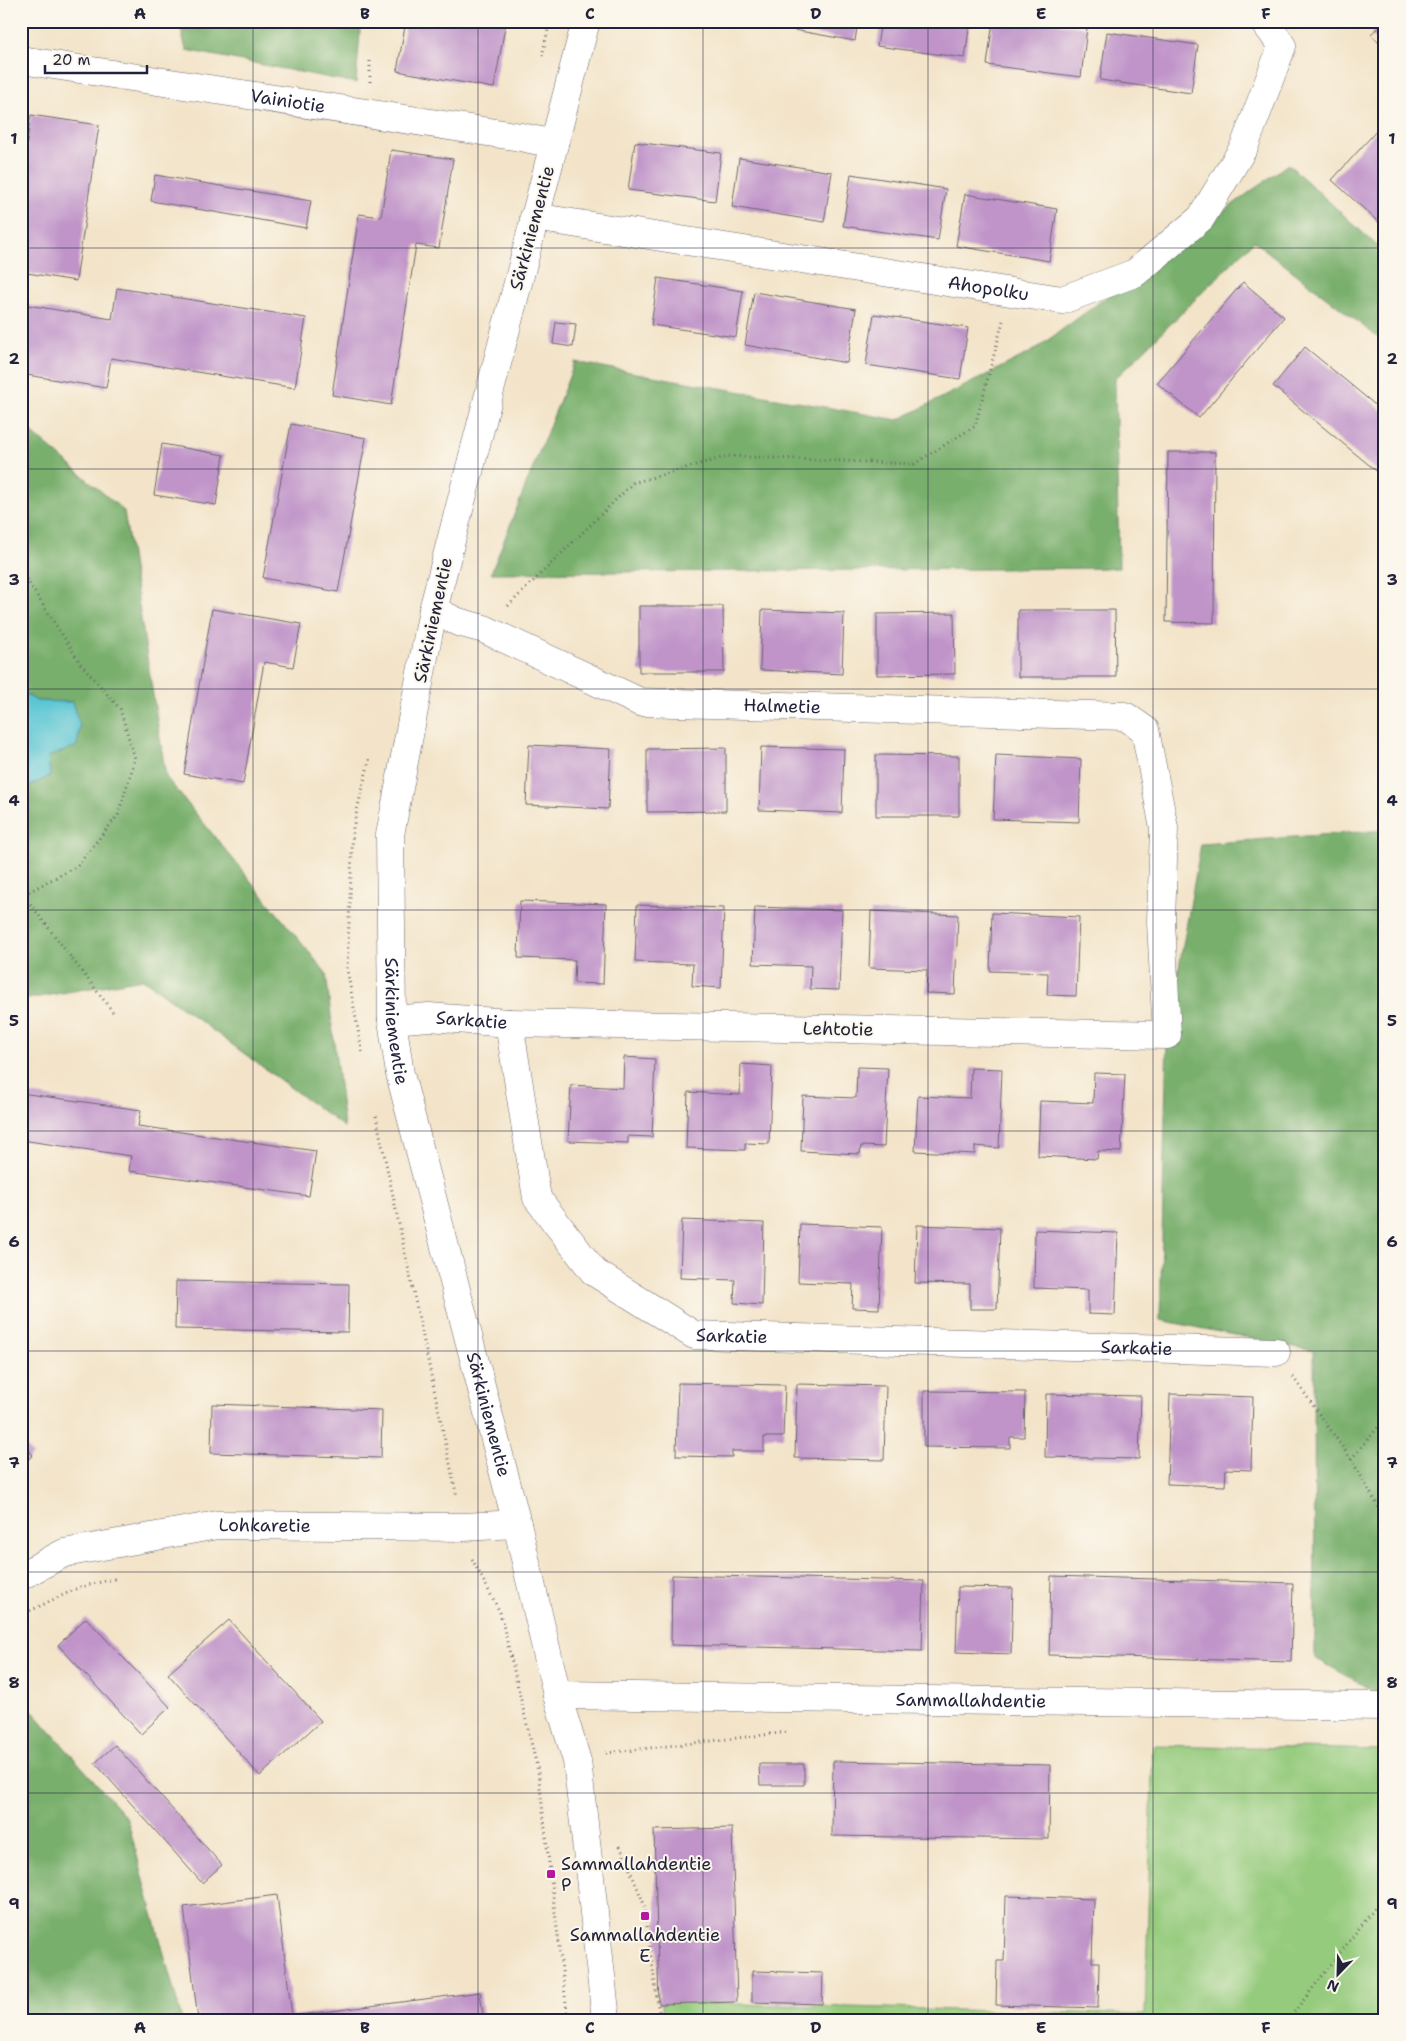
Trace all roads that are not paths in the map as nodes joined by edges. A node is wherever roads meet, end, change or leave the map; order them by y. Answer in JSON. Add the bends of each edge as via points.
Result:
{"nodes":[{"id":1,"x":586,"y":21,"type":"edge"},
{"id":2,"x":1264,"y":21,"type":"edge"},
{"id":3,"x":21,"y":60,"type":"edge"},
{"id":4,"x":554,"y":144,"type":"junction"},
{"id":5,"x":534,"y":217,"type":"junction"},
{"id":6,"x":433,"y":610,"type":"junction"},
{"id":7,"x":392,"y":1020,"type":"junction"},
{"id":8,"x":510,"y":1023,"type":"junction"},
{"id":9,"x":1167,"y":1035,"type":"joint"},
{"id":10,"x":1276,"y":1352,"type":"road end"},
{"id":11,"x":517,"y":1524,"type":"junction"},
{"id":12,"x":21,"y":1576,"type":"edge"},
{"id":13,"x":556,"y":1695,"type":"junction"},
{"id":14,"x":1385,"y":1706,"type":"edge"},
{"id":15,"x":606,"y":2020,"type":"edge"}],
"edges":[{"from":1,"to":4,"type":"street","name":"Särkiniementie"},
{"from":2,"to":5,"type":"street","name":"Ahopolku","via":[[1282,46],[1244,147],[1201,218],[1135,273],[1062,300]]},
{"from":3,"to":4,"type":"street","name":"Vainiotie"},
{"from":4,"to":5,"type":"street","name":"Särkiniementie"},
{"from":5,"to":6,"type":"street","name":"Särkiniementie"},
{"from":6,"to":7,"type":"street","name":"Särkiniementie","via":[[390,835]]},
{"from":6,"to":9,"type":"street","name":"Halmetie","via":[[458,622],[484,629],[640,702],[1125,716],[1145,730],[1164,828],[1161,922]]},
{"from":7,"to":8,"type":"street","name":"Sarkatie","via":[[429,1017]]},
{"from":7,"to":11,"type":"street","name":"Särkiniementie","via":[[400,1074]]},
{"from":8,"to":9,"type":"street","name":"Lehtotie"},
{"from":8,"to":10,"type":"street","name":"Sarkatie","via":[[537,1198],[594,1272],[694,1335]]},
{"from":11,"to":12,"type":"street","name":"Lohkaretie","via":[[464,1527],[217,1524],[64,1553]]},
{"from":11,"to":13,"type":"street","name":"Särkiniementie"},
{"from":13,"to":14,"type":"street","name":"Sammallahdentie"},
{"from":13,"to":15,"type":"street","name":"Särkiniementie","via":[[576,1761]]}]}
